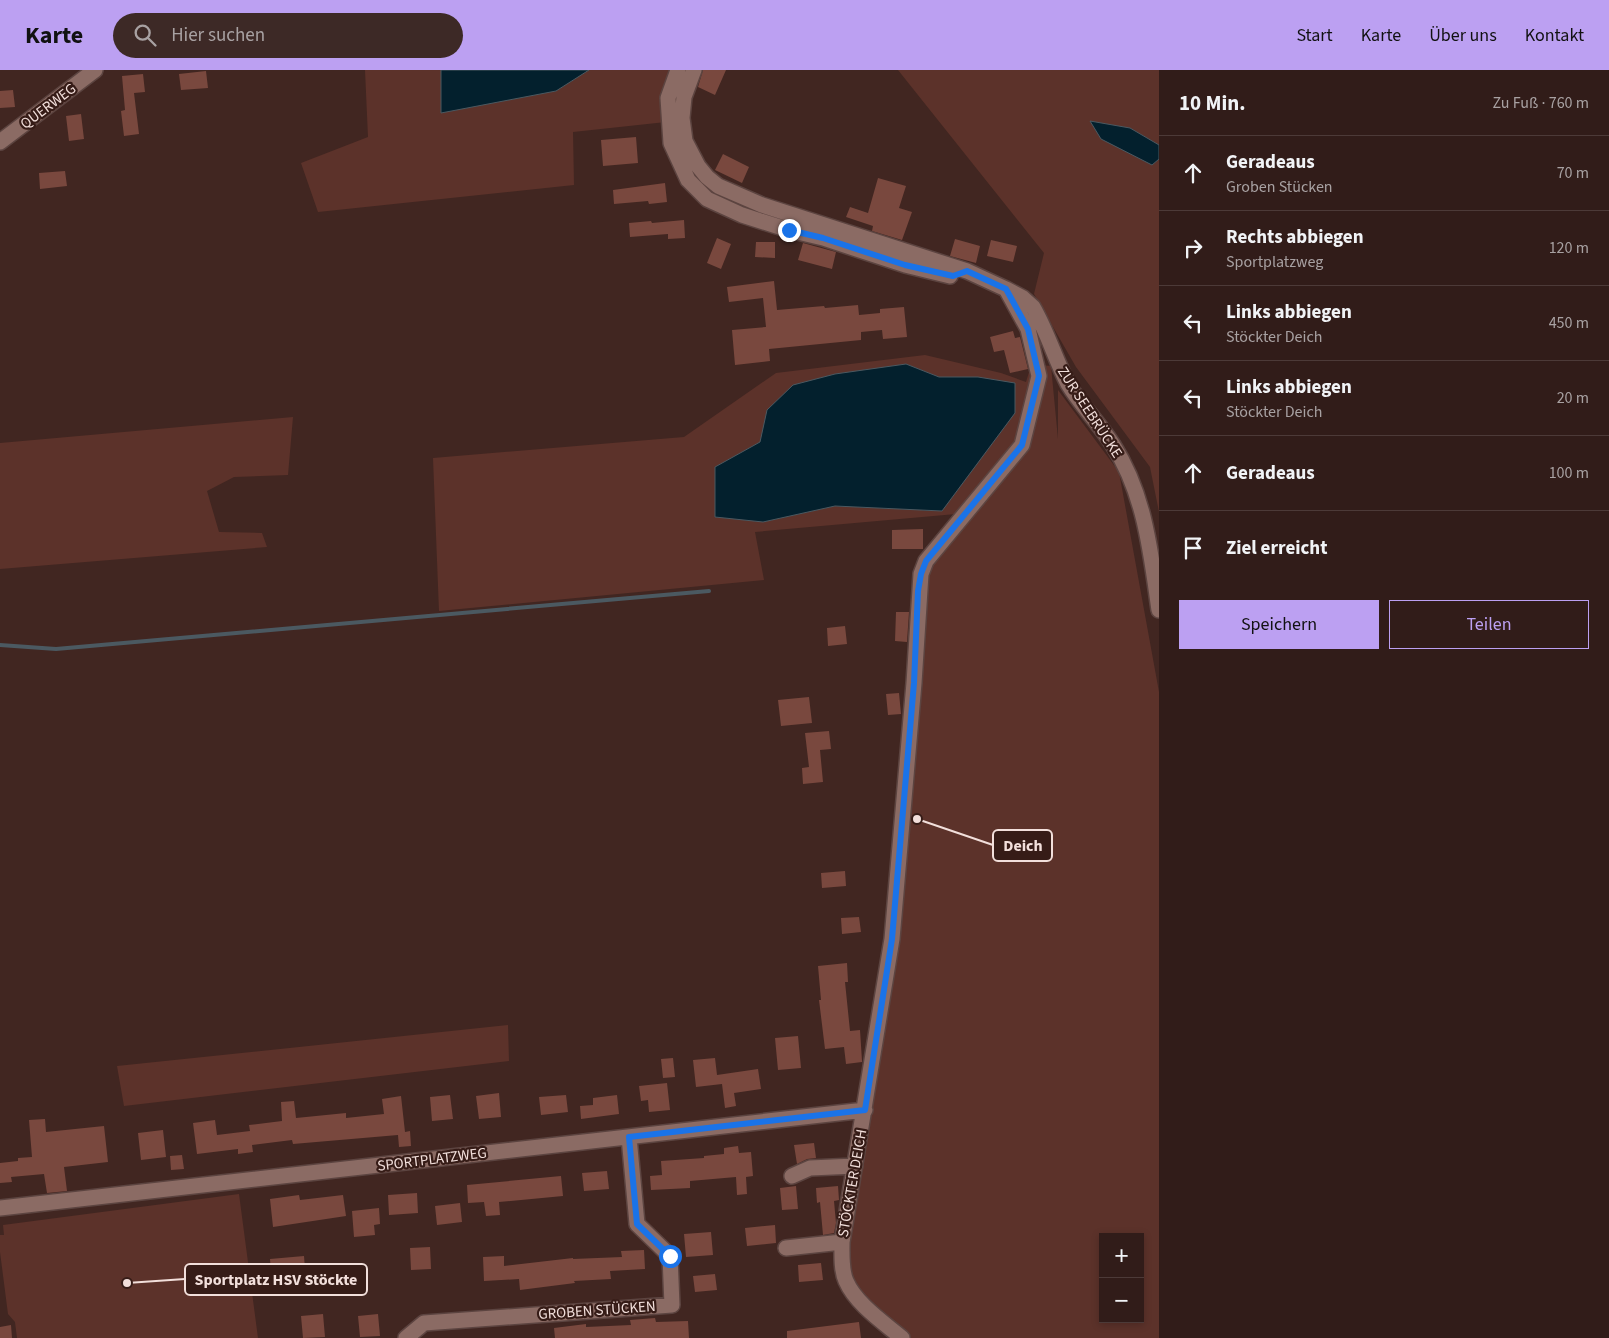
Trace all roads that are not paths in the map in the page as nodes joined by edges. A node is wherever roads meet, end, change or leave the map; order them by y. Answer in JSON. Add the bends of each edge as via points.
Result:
{"nodes":[{"id":1,"x":96,"y":70,"type":"edge"},
{"id":2,"x":678,"y":70,"type":"edge"},
{"id":3,"x":694,"y":70,"type":"edge"},
{"id":4,"x":0,"y":142,"type":"edge"},
{"id":5,"x":967,"y":271,"type":"junction"},
{"id":6,"x":1006,"y":289,"type":"junction"},
{"id":7,"x":1159,"y":610,"type":"edge"},
{"id":8,"x":865,"y":1110,"type":"junction"},
{"id":9,"x":629,"y":1137,"type":"junction"},
{"id":10,"x":855,"y":1166,"type":"junction"},
{"id":11,"x":792,"y":1176,"type":"dead end"},
{"id":12,"x":0,"y":1208,"type":"edge"},
{"id":13,"x":842,"y":1242,"type":"junction"},
{"id":14,"x":786,"y":1248,"type":"dead end"},
{"id":15,"x":406,"y":1338,"type":"edge"},
{"id":16,"x":902,"y":1338,"type":"edge"}],
"edges":[{"from":1,"to":4,"type":"street","name":"QUERWEG"},
{"from":2,"to":5,"type":"street","via":[[668,98],[671,143],[688,180],[707,199],[742,215],[905,265],[953,276]]},
{"from":3,"to":5,"type":"street","via":[[684,97],[685,141],[698,166],[718,186],[762,205]]},
{"from":5,"to":6,"type":"street"},
{"from":6,"to":7,"type":"street","name":"ZUR SEEBRÜCKE","via":[[1033,307],[1069,384],[1114,446],[1127,471],[1144,520]]},
{"from":6,"to":8,"type":"street","name":"STÖCKTER DEICH","via":[[1028,329],[1039,376],[1022,445],[926,561],[921,574],[892,939]]},
{"from":8,"to":9,"type":"street","name":"SPORTPLATZWEG"},
{"from":8,"to":10,"type":"street","name":"STÖCKTER DEICH"},
{"from":9,"to":12,"type":"street","name":"SPORTPLATZWEG"},
{"from":9,"to":15,"type":"street","name":"GROBEN STÜCKEN","via":[[637,1224],[670,1256],[672,1305],[424,1323]]},
{"from":10,"to":11,"type":"street","via":[[810,1168]]},
{"from":10,"to":13,"type":"street","name":"STÖCKTER DEICH"},
{"from":13,"to":14,"type":"street"},
{"from":13,"to":16,"type":"street","name":"STÖCKTER DEICH","via":[[846,1281],[861,1303]]}]}
